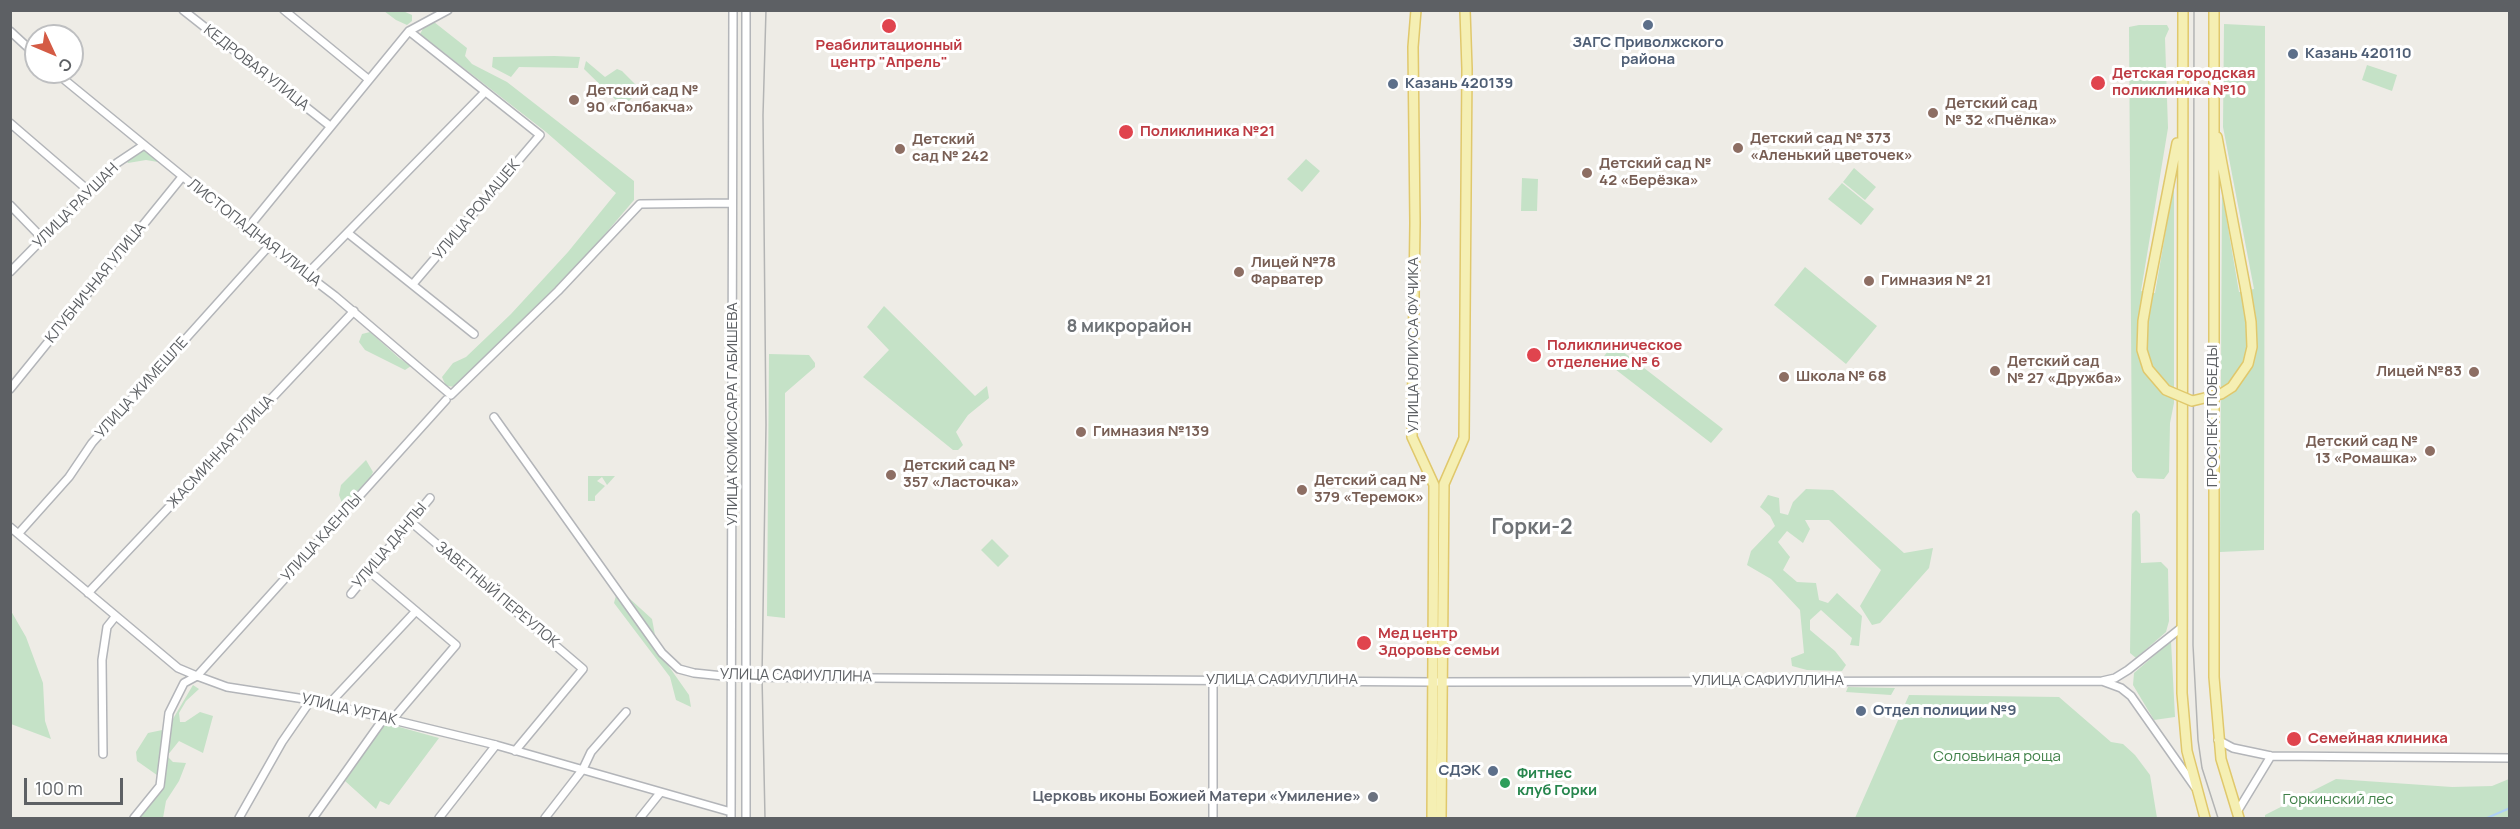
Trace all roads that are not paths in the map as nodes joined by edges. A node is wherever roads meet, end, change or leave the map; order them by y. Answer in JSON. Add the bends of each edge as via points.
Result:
{"nodes":[{"id":1,"x":183,"y":10,"type":"edge"},
{"id":2,"x":284,"y":10,"type":"edge"},
{"id":3,"x":448,"y":10,"type":"edge"},
{"id":4,"x":733,"y":10,"type":"edge"},
{"id":5,"x":746,"y":10,"type":"edge"},
{"id":6,"x":1416,"y":10,"type":"edge"},
{"id":7,"x":1465,"y":10,"type":"edge"},
{"id":8,"x":2214,"y":10,"type":"edge"},
{"id":9,"x":2182,"y":13,"type":"edge"},
{"id":10,"x":409,"y":31,"type":"junction"},
{"id":11,"x":10,"y":32,"type":"edge"},
{"id":12,"x":24,"y":44,"type":"edge"},
{"id":13,"x":368,"y":79,"type":"junction"},
{"id":14,"x":70,"y":84,"type":"edge"},
{"id":15,"x":485,"y":92,"type":"junction"},
{"id":16,"x":2213,"y":120,"type":"junction"},
{"id":17,"x":10,"y":123,"type":"edge"},
{"id":18,"x":2181,"y":123,"type":"junction"},
{"id":19,"x":330,"y":126,"type":"junction"},
{"id":20,"x":144,"y":145,"type":"junction"},
{"id":21,"x":182,"y":177,"type":"junction"},
{"id":22,"x":89,"y":191,"type":"junction"},
{"id":23,"x":732,"y":203,"type":"junction"},
{"id":24,"x":10,"y":206,"type":"edge"},
{"id":25,"x":247,"y":229,"type":"junction"},
{"id":26,"x":349,"y":234,"type":"junction"},
{"id":27,"x":44,"y":239,"type":"junction"},
{"id":28,"x":269,"y":246,"type":"junction"},
{"id":29,"x":10,"y":272,"type":"edge"},
{"id":30,"x":307,"y":274,"type":"junction"},
{"id":31,"x":413,"y":284,"type":"junction"},
{"id":32,"x":354,"y":311,"type":"junction"},
{"id":33,"x":474,"y":334,"type":"dead end"},
{"id":34,"x":10,"y":389,"type":"edge"},
{"id":35,"x":449,"y":398,"type":"junction"},
{"id":36,"x":494,"y":417,"type":"dead end"},
{"id":37,"x":430,"y":498,"type":"dead end"},
{"id":38,"x":411,"y":522,"type":"junction"},
{"id":39,"x":10,"y":527,"type":"edge"},
{"id":40,"x":19,"y":533,"type":"junction"},
{"id":41,"x":370,"y":572,"type":"junction"},
{"id":42,"x":88,"y":593,"type":"junction"},
{"id":43,"x":351,"y":594,"type":"dead end"},
{"id":44,"x":416,"y":611,"type":"junction"},
{"id":45,"x":115,"y":617,"type":"junction"},
{"id":46,"x":2181,"y":628,"type":"junction"},
{"id":47,"x":197,"y":676,"type":"junction"},
{"id":48,"x":747,"y":676,"type":"junction"},
{"id":49,"x":733,"y":677,"type":"junction"},
{"id":50,"x":1213,"y":680,"type":"junction"},
{"id":51,"x":2102,"y":681,"type":"junction"},
{"id":52,"x":1437,"y":682,"type":"junction"},
{"id":53,"x":311,"y":700,"type":"junction"},
{"id":54,"x":329,"y":704,"type":"junction"},
{"id":55,"x":626,"y":712,"type":"dead end"},
{"id":56,"x":388,"y":719,"type":"junction"},
{"id":57,"x":2218,"y":740,"type":"junction"},
{"id":58,"x":496,"y":745,"type":"junction"},
{"id":59,"x":515,"y":751,"type":"junction"},
{"id":60,"x":103,"y":754,"type":"dead end"},
{"id":61,"x":2271,"y":756,"type":"junction"},
{"id":62,"x":2510,"y":758,"type":"edge"},
{"id":63,"x":583,"y":769,"type":"junction"},
{"id":64,"x":2195,"y":787,"type":"junction"},
{"id":65,"x":660,"y":793,"type":"junction"},
{"id":66,"x":731,"y":815,"type":"edge"},
{"id":67,"x":2238,"y":815,"type":"edge"},
{"id":68,"x":134,"y":819,"type":"edge"},
{"id":69,"x":238,"y":819,"type":"edge"},
{"id":70,"x":313,"y":819,"type":"edge"},
{"id":71,"x":439,"y":819,"type":"edge"},
{"id":72,"x":545,"y":819,"type":"edge"},
{"id":73,"x":640,"y":819,"type":"edge"},
{"id":74,"x":746,"y":819,"type":"edge"},
{"id":75,"x":1213,"y":819,"type":"edge"},
{"id":76,"x":1432,"y":819,"type":"edge"},
{"id":77,"x":1441,"y":819,"type":"edge"},
{"id":78,"x":2205,"y":819,"type":"edge"}],
"edges":[{"from":1,"to":19,"type":"street","name":"КЕДРОВАЯ УЛИЦА"},
{"from":2,"to":13,"type":"street"},
{"from":3,"to":10,"type":"street"},
{"from":4,"to":23,"type":"street","name":"УЛИЦА КОМИССАРА ГАБИШЕВА"},
{"from":5,"to":48,"type":"street","name":"УЛИЦА КОМИССАРА ГАБИШЕВА"},
{"from":6,"to":52,"type":"main road","name":"УЛИЦА ЮЛИУСА ФУЧИКА","via":[[1412,437],[1434,485]]},
{"from":7,"to":52,"type":"main road","name":"УЛИЦА ЮЛИУСА ФУЧИКА","via":[[1464,438],[1444,484]]},
{"from":8,"to":16,"type":"main road","name":"ПРОСПЕКТ ПОБЕДЫ"},
{"from":9,"to":18,"type":"main road"},
{"from":10,"to":13,"type":"street"},
{"from":10,"to":15,"type":"street"},
{"from":11,"to":12,"type":"street"},
{"from":13,"to":19,"type":"street"},
{"from":14,"to":20,"type":"street","name":"ЛИСТОПАДНАЯ УЛИЦА"},
{"from":15,"to":26,"type":"street"},
{"from":15,"to":31,"type":"street","name":"УЛИЦА РОМАШЕК","via":[[540,135]]},
{"from":16,"to":18,"type":"main road","bridge":true,"via":[[2252,330],[2248,364],[2232,387],[2192,401],[2166,390],[2148,369],[2142,350],[2143,321]]},
{"from":16,"to":57,"type":"main road","name":"ПРОСПЕКТ ПОБЕДЫ","via":[[2214,677]]},
{"from":17,"to":22,"type":"street"},
{"from":18,"to":46,"type":"main road"},
{"from":19,"to":25,"type":"street"},
{"from":20,"to":21,"type":"street","name":"ЛИСТОПАДНАЯ УЛИЦА"},
{"from":20,"to":22,"type":"street","name":"УЛИЦА РАУШАН","via":[[117,163]]},
{"from":21,"to":25,"type":"street","name":"ЛИСТОПАДНАЯ УЛИЦА"},
{"from":21,"to":34,"type":"street","name":"КЛУБНИЧНАЯ УЛИЦА"},
{"from":22,"to":27,"type":"street","name":"УЛИЦА РАУШАН"},
{"from":23,"to":35,"type":"street","name":"УЛИЦА КАЕНЛЫ","via":[[639,204],[558,291]]},
{"from":23,"to":49,"type":"street","name":"УЛИЦА КОМИССАРА ГАБИШЕВА"},
{"from":24,"to":27,"type":"street"},
{"from":25,"to":28,"type":"street","name":"ЛИСТОПАДНАЯ УЛИЦА"},
{"from":26,"to":30,"type":"street"},
{"from":26,"to":31,"type":"street"},
{"from":27,"to":29,"type":"street","name":"УЛИЦА РАУШАН"},
{"from":28,"to":30,"type":"street","name":"ЛИСТОПАДНАЯ УЛИЦА"},
{"from":28,"to":40,"type":"street","name":"УЛИЦА ЖИМЕШЛЕ","via":[[92,443],[69,477]]},
{"from":30,"to":32,"type":"street","name":"ЛИСТОПАДНАЯ УЛИЦА"},
{"from":31,"to":33,"type":"street"},
{"from":32,"to":35,"type":"street","name":"ЛИСТОПАДНАЯ УЛИЦА"},
{"from":32,"to":42,"type":"street","name":"ЖАСМИННАЯ УЛИЦА"},
{"from":35,"to":47,"type":"street","name":"УЛИЦА КАЕНЛЫ"},
{"from":36,"to":49,"type":"street","name":"УЛИЦА САФИУЛЛИНА","via":[[662,653],[679,669]]},
{"from":37,"to":38,"type":"street","name":"УЛИЦА ДАНЛЫ"},
{"from":38,"to":41,"type":"street","name":"УЛИЦА ДАНЛЫ"},
{"from":38,"to":59,"type":"street","name":"ЗАВЕТНЫЙ ПЕРЕУЛОК","via":[[583,669]]},
{"from":39,"to":40,"type":"street","name":"УЛИЦА УРТАК"},
{"from":40,"to":42,"type":"street","name":"УЛИЦА УРТАК"},
{"from":41,"to":43,"type":"street","name":"УЛИЦА ДАНЛЫ"},
{"from":41,"to":44,"type":"street"},
{"from":42,"to":45,"type":"street","name":"УЛИЦА УРТАК"},
{"from":44,"to":54,"type":"street"},
{"from":44,"to":56,"type":"street","via":[[456,645]]},
{"from":45,"to":47,"type":"street","name":"УЛИЦА УРТАК","via":[[178,668]]},
{"from":45,"to":60,"type":"street","via":[[107,627],[102,660]]},
{"from":46,"to":51,"type":"street","name":"УЛИЦА САФИУЛЛИНА","via":[[2128,670]]},
{"from":46,"to":64,"type":"main road","via":[[2187,751]]},
{"from":47,"to":53,"type":"street","name":"УЛИЦА УРТАК","via":[[227,687]]},
{"from":47,"to":68,"type":"street","name":"УЛИЦА КАЕНЛЫ","via":[[184,683],[168,713],[160,786]]},
{"from":48,"to":49,"type":"street","name":"УЛИЦА САФИУЛЛИНА"},
{"from":48,"to":50,"type":"street","name":"УЛИЦА САФИУЛЛИНА"},
{"from":48,"to":74,"type":"street","name":"УЛИЦА КОМИССАРА ГАБИШЕВА"},
{"from":49,"to":66,"type":"street","name":"УЛИЦА КОМИССАРА ГАБИШЕВА"},
{"from":50,"to":52,"type":"street","name":"УЛИЦА САФИУЛЛИНА"},
{"from":50,"to":75,"type":"street"},
{"from":51,"to":52,"type":"street","name":"УЛИЦА САФИУЛЛИНА"},
{"from":51,"to":64,"type":"street","via":[[2131,696]]},
{"from":52,"to":76,"type":"main road","name":"УЛИЦА ЮЛИУСА ФУЧИКА"},
{"from":52,"to":77,"type":"main road","name":"УЛИЦА ЮЛИУСА ФУЧИКА"},
{"from":53,"to":54,"type":"street","name":"УЛИЦА УРТАК"},
{"from":53,"to":69,"type":"street"},
{"from":54,"to":56,"type":"street","name":"УЛИЦА УРТАК"},
{"from":55,"to":63,"type":"street","via":[[591,752]]},
{"from":56,"to":58,"type":"street","name":"УЛИЦА УРТАК"},
{"from":56,"to":70,"type":"street"},
{"from":57,"to":61,"type":"street","via":[[2233,748]]},
{"from":57,"to":67,"type":"main road","name":"ПРОСПЕКТ ПОБЕДЫ"},
{"from":58,"to":59,"type":"street","name":"УЛИЦА УРТАК"},
{"from":58,"to":71,"type":"street"},
{"from":59,"to":63,"type":"street","name":"УЛИЦА УРТАК"},
{"from":61,"to":62,"type":"street"},
{"from":61,"to":67,"type":"street"},
{"from":63,"to":65,"type":"street","name":"УЛИЦА УРТАК"},
{"from":63,"to":72,"type":"street"},
{"from":64,"to":78,"type":"main road"},
{"from":65,"to":66,"type":"street","name":"УЛИЦА УРТАК"},
{"from":65,"to":73,"type":"street"}]}
